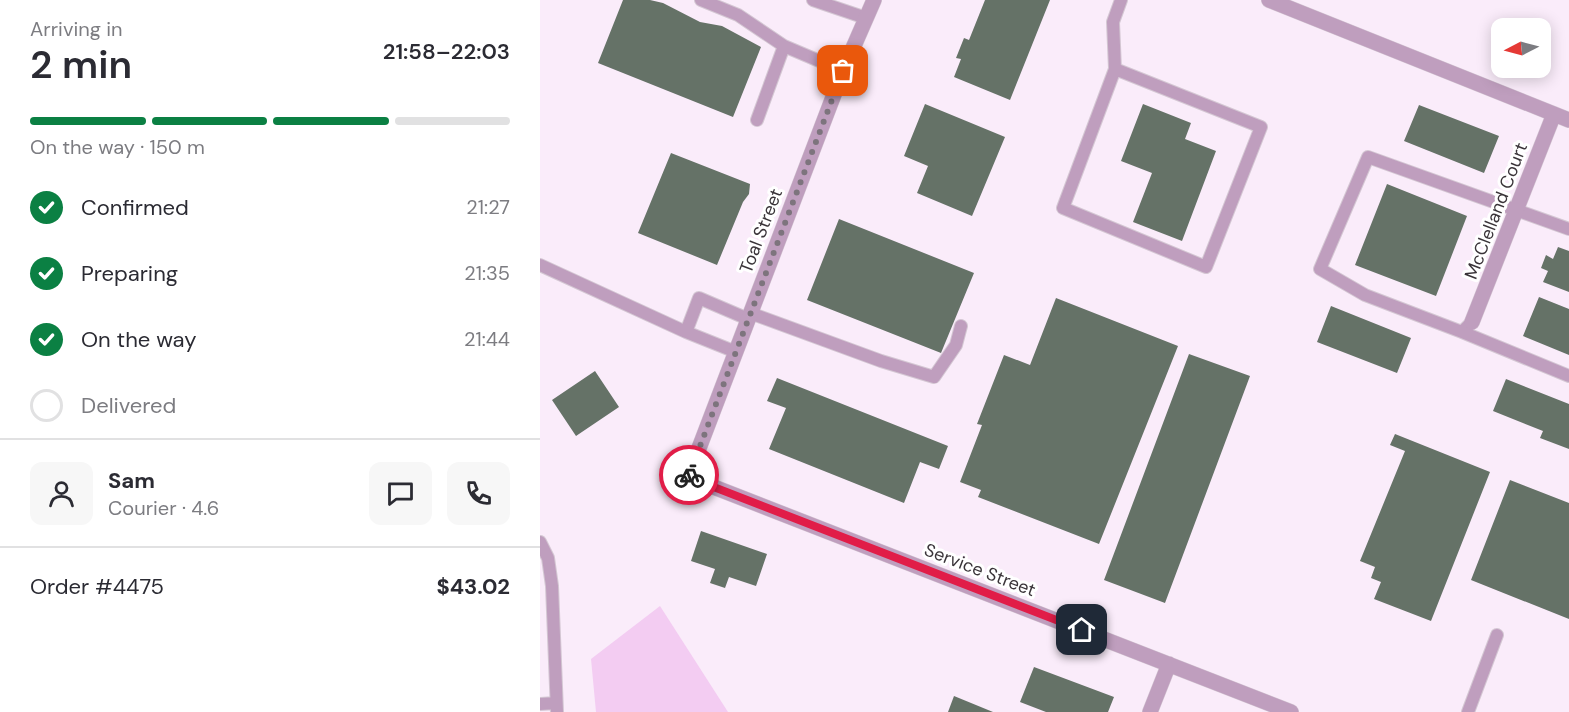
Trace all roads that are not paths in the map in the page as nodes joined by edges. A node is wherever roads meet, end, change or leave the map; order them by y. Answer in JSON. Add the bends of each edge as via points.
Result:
{"nodes":[{"id":1,"x":701,"y":0,"type":"edge"},
{"id":2,"x":813,"y":0,"type":"edge"},
{"id":3,"x":873,"y":0,"type":"edge"},
{"id":4,"x":1121,"y":0,"type":"edge"},
{"id":5,"x":1269,"y":0,"type":"edge"},
{"id":6,"x":866,"y":18,"type":"junction"},
{"id":7,"x":783,"y":46,"type":"junction"},
{"id":8,"x":1115,"y":69,"type":"junction"},
{"id":9,"x":843,"y":71,"type":"junction"},
{"id":10,"x":1562,"y":117,"type":"edge"},
{"id":11,"x":757,"y":120,"type":"dead end"},
{"id":12,"x":1517,"y":210,"type":"junction"},
{"id":13,"x":1569,"y":229,"type":"edge"},
{"id":14,"x":540,"y":265,"type":"edge"},
{"id":15,"x":749,"y":316,"type":"junction"},
{"id":16,"x":961,"y":326,"type":"dead end"},
{"id":17,"x":1467,"y":327,"type":"junction"},
{"id":18,"x":686,"y":332,"type":"junction"},
{"id":19,"x":736,"y":352,"type":"junction"},
{"id":20,"x":1569,"y":376,"type":"edge"},
{"id":21,"x":688,"y":477,"type":"joint"},
{"id":22,"x":540,"y":542,"type":"edge"},
{"id":23,"x":1497,"y":635,"type":"dead end"},
{"id":24,"x":1169,"y":664,"type":"junction"},
{"id":25,"x":540,"y":704,"type":"edge"},
{"id":26,"x":557,"y":708,"type":"edge"},
{"id":27,"x":1150,"y":712,"type":"edge"},
{"id":28,"x":1291,"y":712,"type":"edge"},
{"id":29,"x":1468,"y":712,"type":"edge"}],
"edges":[{"from":1,"to":7,"type":"lane","via":[[738,15]]},
{"from":2,"to":6,"type":"lane"},
{"from":3,"to":6,"type":"street","name":"Toal Street"},
{"from":4,"to":8,"type":"lane","via":[[1113,22]]},
{"from":5,"to":10,"type":"street"},
{"from":6,"to":9,"type":"street","name":"Toal Street"},
{"from":7,"to":9,"type":"lane"},
{"from":7,"to":11,"type":"lane"},
{"from":8,"to":8,"type":"lane","via":[[1063,208],[1206,267],[1261,128]]},
{"from":9,"to":15,"type":"street","name":"Toal Street"},
{"from":10,"to":12,"type":"street","name":"McClelland Court"},
{"from":12,"to":13,"type":"lane"},
{"from":12,"to":17,"type":"street","name":"McClelland Court"},
{"from":12,"to":17,"type":"lane","via":[[1368,157],[1320,269],[1365,295]]},
{"from":14,"to":18,"type":"lane"},
{"from":15,"to":16,"type":"lane","via":[[934,377],[956,345]]},
{"from":15,"to":18,"type":"lane","via":[[699,298]]},
{"from":15,"to":19,"type":"street","name":"Toal Street"},
{"from":17,"to":20,"type":"lane"},
{"from":18,"to":19,"type":"lane"},
{"from":19,"to":21,"type":"street","name":"Toal Street"},
{"from":21,"to":24,"type":"street","name":"Service Street"},
{"from":22,"to":26,"type":"lane","via":[[548,558],[552,586]]},
{"from":23,"to":29,"type":"lane"},
{"from":24,"to":27,"type":"street"},
{"from":24,"to":28,"type":"street","name":"Service Street"},
{"from":25,"to":26,"type":"lane"}]}
